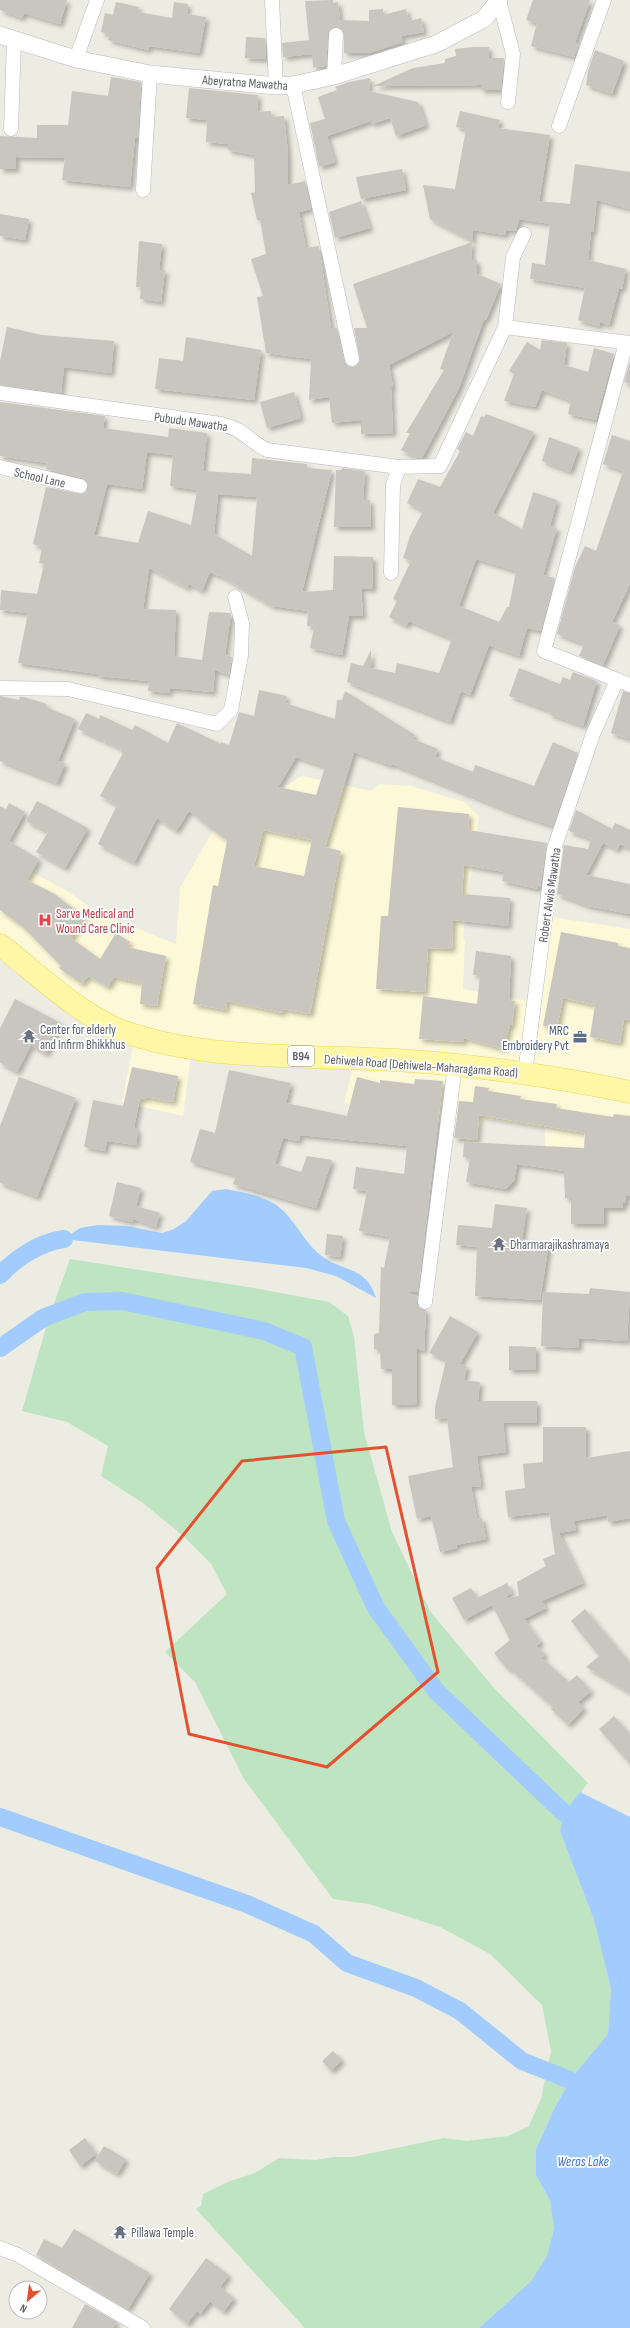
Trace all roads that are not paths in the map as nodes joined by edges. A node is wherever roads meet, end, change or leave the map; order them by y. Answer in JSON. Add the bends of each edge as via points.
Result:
{"nodes":[{"id":1,"x":97,"y":0,"type":"edge"},
{"id":2,"x":272,"y":0,"type":"edge"},
{"id":3,"x":499,"y":0,"type":"edge"},
{"id":4,"x":604,"y":0,"type":"edge"},
{"id":5,"x":336,"y":35,"type":"dead end"},
{"id":6,"x":7,"y":38,"type":"edge"},
{"id":7,"x":76,"y":59,"type":"junction"},
{"id":8,"x":150,"y":74,"type":"junction"},
{"id":9,"x":334,"y":76,"type":"junction"},
{"id":10,"x":284,"y":86,"type":"junction"},
{"id":11,"x":508,"y":102,"type":"dead end"},
{"id":12,"x":559,"y":126,"type":"dead end"},
{"id":13,"x":11,"y":129,"type":"dead end"},
{"id":14,"x":143,"y":190,"type":"dead end"},
{"id":15,"x":524,"y":234,"type":"dead end"},
{"id":16,"x":505,"y":327,"type":"junction"},
{"id":17,"x":628,"y":343,"type":"edge"},
{"id":18,"x":352,"y":359,"type":"dead end"},
{"id":19,"x":0,"y":393,"type":"edge"},
{"id":20,"x":0,"y":467,"type":"edge"},
{"id":21,"x":399,"y":467,"type":"junction"},
{"id":22,"x":80,"y":486,"type":"dead end"},
{"id":23,"x":391,"y":573,"type":"dead end"},
{"id":24,"x":235,"y":597,"type":"dead end"},
{"id":25,"x":623,"y":682,"type":"edge"},
{"id":26,"x":0,"y":688,"type":"edge"},
{"id":27,"x":0,"y":945,"type":"edge"},
{"id":28,"x":455,"y":1065,"type":"junction"},
{"id":29,"x":525,"y":1073,"type":"junction"},
{"id":30,"x":630,"y":1092,"type":"edge"},
{"id":31,"x":425,"y":1302,"type":"dead end"},
{"id":32,"x":0,"y":2248,"type":"edge"},
{"id":33,"x":143,"y":2328,"type":"edge"}],
"edges":[{"from":1,"to":7,"type":"street"},
{"from":2,"to":10,"type":"street"},
{"from":3,"to":9,"type":"street","name":"Abeyratna Mawatha","via":[[484,19],[436,44]]},
{"from":3,"to":11,"type":"street","via":[[513,54]]},
{"from":4,"to":12,"type":"street"},
{"from":5,"to":9,"type":"street"},
{"from":6,"to":7,"type":"street","name":"Abeyratna Mawatha"},
{"from":6,"to":13,"type":"street"},
{"from":7,"to":8,"type":"street","name":"Abeyratna Mawatha"},
{"from":8,"to":10,"type":"street","name":"Abeyratna Mawatha"},
{"from":8,"to":14,"type":"street"},
{"from":9,"to":10,"type":"street","name":"Abeyratna Mawatha"},
{"from":10,"to":18,"type":"street"},
{"from":15,"to":16,"type":"street","via":[[513,257]]},
{"from":16,"to":17,"type":"street"},
{"from":16,"to":21,"type":"street","name":"Pubudu Mawatha","via":[[440,466]]},
{"from":17,"to":25,"type":"street","via":[[544,651]]},
{"from":19,"to":21,"type":"street","name":"Pubudu Mawatha","via":[[221,424],[246,433],[254,443],[267,450]]},
{"from":20,"to":22,"type":"street","name":"School Lane"},
{"from":21,"to":23,"type":"street","via":[[393,485]]},
{"from":24,"to":26,"type":"street","via":[[242,623],[241,655],[231,710],[217,724],[68,689]]},
{"from":25,"to":29,"type":"street","name":"Robert Alwis Mawatha","via":[[593,734],[554,849]]},
{"from":27,"to":28,"type":"main road","name":"Dehiwela Road (Dehiwela-Maharagama Road)","number":"B94","via":[[95,1016],[121,1030],[149,1039],[224,1052]]},
{"from":28,"to":29,"type":"main road","name":"Dehiwela Road (Dehiwela-Maharagama Road)","number":"B94"},
{"from":28,"to":31,"type":"street"},
{"from":29,"to":30,"type":"main road","name":"Dehiwela Road (Dehiwela-Maharagama Road)","number":"B94"},
{"from":32,"to":33,"type":"street","via":[[18,2255]]}]}
